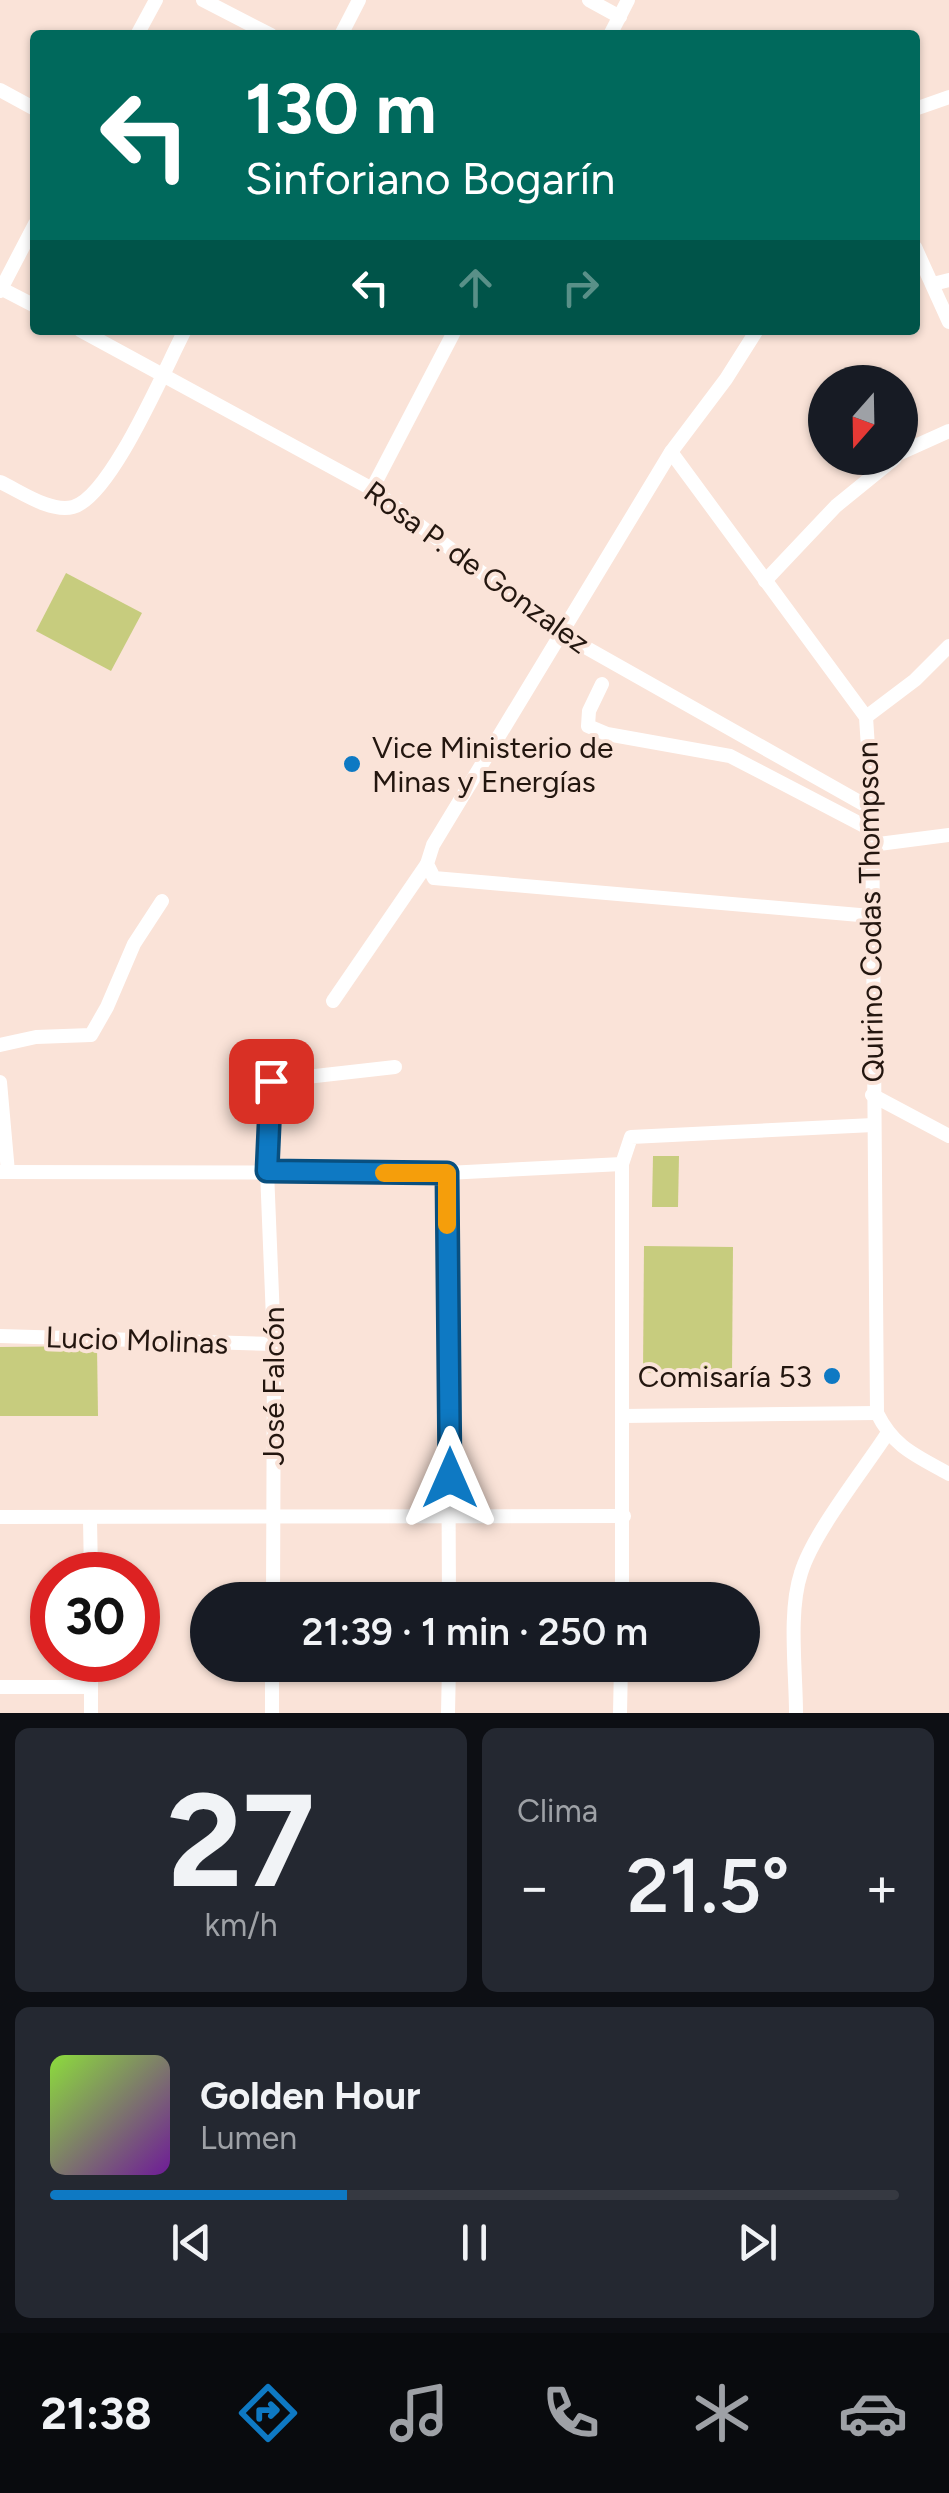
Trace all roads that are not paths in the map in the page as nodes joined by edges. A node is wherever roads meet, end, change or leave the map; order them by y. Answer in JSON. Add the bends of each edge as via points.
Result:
{"nodes":[{"id":1,"x":156,"y":0,"type":"edge"},
{"id":2,"x":204,"y":0,"type":"edge"},
{"id":3,"x":359,"y":0,"type":"edge"},
{"id":4,"x":589,"y":0,"type":"edge"},
{"id":5,"x":628,"y":0,"type":"edge"},
{"id":6,"x":620,"y":16,"type":"junction"},
{"id":7,"x":139,"y":30,"type":"edge"},
{"id":8,"x":261,"y":30,"type":"edge"},
{"id":9,"x":344,"y":30,"type":"edge"},
{"id":10,"x":613,"y":30,"type":"edge"},
{"id":11,"x":0,"y":90,"type":"edge"},
{"id":12,"x":949,"y":97,"type":"edge"},
{"id":13,"x":30,"y":106,"type":"edge"},
{"id":14,"x":920,"y":107,"type":"edge"},
{"id":15,"x":30,"y":233,"type":"edge"},
{"id":16,"x":920,"y":257,"type":"edge"},
{"id":17,"x":949,"y":280,"type":"edge"},
{"id":18,"x":933,"y":284,"type":"junction"},
{"id":19,"x":0,"y":289,"type":"edge"},
{"id":20,"x":30,"y":304,"type":"edge"},
{"id":21,"x":949,"y":322,"type":"edge"},
{"id":22,"x":90,"y":335,"type":"edge"},
{"id":23,"x":182,"y":335,"type":"edge"},
{"id":24,"x":451,"y":335,"type":"edge"},
{"id":25,"x":754,"y":335,"type":"edge"},
{"id":26,"x":162,"y":373,"type":"junction"},
{"id":27,"x":949,"y":431,"type":"edge"},
{"id":28,"x":918,"y":446,"type":"edge"},
{"id":29,"x":671,"y":452,"type":"junction"},
{"id":30,"x":874,"y":475,"type":"edge"},
{"id":31,"x":0,"y":482,"type":"edge"},
{"id":32,"x":372,"y":488,"type":"junction"},
{"id":33,"x":765,"y":581,"type":"junction"},
{"id":34,"x":562,"y":634,"type":"junction"},
{"id":35,"x":949,"y":646,"type":"edge"},
{"id":36,"x":602,"y":684,"type":"dead end"},
{"id":37,"x":866,"y":717,"type":"junction"},
{"id":38,"x":872,"y":809,"type":"junction"},
{"id":39,"x":949,"y":835,"type":"edge"},
{"id":40,"x":871,"y":838,"type":"junction"},
{"id":41,"x":427,"y":864,"type":"junction"},
{"id":42,"x":162,"y":900,"type":"dead end"},
{"id":43,"x":871,"y":916,"type":"junction"},
{"id":44,"x":333,"y":1001,"type":"dead end"},
{"id":45,"x":0,"y":1045,"type":"edge"},
{"id":46,"x":270,"y":1058,"type":"dead end"},
{"id":47,"x":395,"y":1068,"type":"dead end"},
{"id":48,"x":271,"y":1081,"type":"junction"},
{"id":49,"x":0,"y":1082,"type":"edge"},
{"id":50,"x":872,"y":1095,"type":"junction"},
{"id":51,"x":873,"y":1125,"type":"junction"},
{"id":52,"x":949,"y":1136,"type":"edge"},
{"id":53,"x":622,"y":1164,"type":"junction"},
{"id":54,"x":267,"y":1171,"type":"junction"},
{"id":55,"x":4,"y":1172,"type":"edge"},
{"id":56,"x":447,"y":1173,"type":"junction"},
{"id":57,"x":0,"y":1336,"type":"edge"},
{"id":58,"x":274,"y":1344,"type":"junction"},
{"id":59,"x":877,"y":1413,"type":"junction"},
{"id":60,"x":623,"y":1416,"type":"junction"},
{"id":61,"x":887,"y":1434,"type":"junction"},
{"id":62,"x":949,"y":1474,"type":"edge"},
{"id":63,"x":1,"y":1515,"type":"edge"},
{"id":64,"x":273,"y":1516,"type":"junction"},
{"id":65,"x":450,"y":1516,"type":"junction"},
{"id":66,"x":624,"y":1516,"type":"junction"},
{"id":67,"x":90,"y":1518,"type":"junction"},
{"id":68,"x":90,"y":1552,"type":"edge"},
{"id":69,"x":272,"y":1582,"type":"edge"},
{"id":70,"x":449,"y":1582,"type":"edge"},
{"id":71,"x":622,"y":1582,"type":"edge"},
{"id":72,"x":91,"y":1682,"type":"edge"},
{"id":73,"x":272,"y":1682,"type":"edge"},
{"id":74,"x":449,"y":1682,"type":"edge"},
{"id":75,"x":621,"y":1682,"type":"edge"},
{"id":76,"x":0,"y":1687,"type":"edge"},
{"id":77,"x":91,"y":1688,"type":"junction"},
{"id":78,"x":91,"y":1713,"type":"edge"},
{"id":79,"x":272,"y":1713,"type":"edge"},
{"id":80,"x":448,"y":1713,"type":"edge"},
{"id":81,"x":620,"y":1713,"type":"edge"},
{"id":82,"x":796,"y":1713,"type":"edge"}],
"edges":[{"from":1,"to":7,"type":"street"},
{"from":2,"to":8,"type":"street"},
{"from":3,"to":9,"type":"street"},
{"from":4,"to":6,"type":"street"},
{"from":5,"to":6,"type":"street"},
{"from":6,"to":10,"type":"street"},
{"from":11,"to":13,"type":"street"},
{"from":12,"to":14,"type":"street"},
{"from":15,"to":19,"type":"street"},
{"from":16,"to":18,"type":"street"},
{"from":17,"to":18,"type":"street"},
{"from":18,"to":21,"type":"street"},
{"from":19,"to":20,"type":"street"},
{"from":22,"to":26,"type":"street","name":"Rosa P. de Gonzalez"},
{"from":23,"to":26,"type":"street"},
{"from":24,"to":32,"type":"street"},
{"from":25,"to":29,"type":"street"},
{"from":26,"to":31,"type":"street","via":[[96,494],[74,507],[54,507]]},
{"from":26,"to":32,"type":"street","name":"Rosa P. de Gonzalez"},
{"from":27,"to":28,"type":"street"},
{"from":29,"to":33,"type":"street","name":"Quirino Codas Thompson"},
{"from":29,"to":34,"type":"street"},
{"from":30,"to":33,"type":"street"},
{"from":32,"to":34,"type":"street","name":"Rosa P. de Gonzalez"},
{"from":33,"to":37,"type":"street","name":"Quirino Codas Thompson"},
{"from":34,"to":38,"type":"street","name":"Rosa P. de Gonzalez"},
{"from":34,"to":41,"type":"street"},
{"from":35,"to":37,"type":"street"},
{"from":36,"to":40,"type":"street","via":[[588,726],[730,756]]},
{"from":37,"to":38,"type":"street","name":"Quirino Codas Thompson"},
{"from":38,"to":40,"type":"street","name":"Quirino Codas Thompson"},
{"from":39,"to":40,"type":"street"},
{"from":40,"to":43,"type":"street","name":"Quirino Codas Thompson"},
{"from":41,"to":43,"type":"street","via":[[434,878]]},
{"from":41,"to":44,"type":"street"},
{"from":42,"to":45,"type":"street","via":[[91,1035]]},
{"from":43,"to":50,"type":"street","name":"Quirino Codas Thompson"},
{"from":46,"to":48,"type":"street","name":"José Falcón"},
{"from":47,"to":48,"type":"street"},
{"from":48,"to":54,"type":"street","name":"José Falcón"},
{"from":49,"to":55,"type":"street"},
{"from":50,"to":51,"type":"street","name":"Quirino Codas Thompson"},
{"from":50,"to":52,"type":"street"},
{"from":51,"to":53,"type":"street","via":[[632,1137]]},
{"from":51,"to":59,"type":"street","name":"Quirino Codas Thompson"},
{"from":53,"to":56,"type":"street"},
{"from":53,"to":60,"type":"street"},
{"from":54,"to":55,"type":"street"},
{"from":54,"to":56,"type":"street"},
{"from":54,"to":58,"type":"street","name":"José Falcón"},
{"from":56,"to":65,"type":"street"},
{"from":57,"to":58,"type":"street","name":"Lucio Molinas"},
{"from":58,"to":64,"type":"street","name":"José Falcón"},
{"from":59,"to":60,"type":"street"},
{"from":59,"to":61,"type":"street","name":"Quirino Codas Thompson"},
{"from":60,"to":66,"type":"street"},
{"from":61,"to":62,"type":"street"},
{"from":61,"to":82,"type":"street","via":[[800,1575]]},
{"from":63,"to":67,"type":"street"},
{"from":64,"to":65,"type":"street"},
{"from":64,"to":67,"type":"street"},
{"from":64,"to":69,"type":"street","name":"José Falcón"},
{"from":65,"to":66,"type":"street"},
{"from":65,"to":70,"type":"street"},
{"from":66,"to":71,"type":"street"},
{"from":67,"to":68,"type":"street"},
{"from":72,"to":77,"type":"street"},
{"from":73,"to":79,"type":"street"},
{"from":74,"to":80,"type":"street"},
{"from":75,"to":81,"type":"street"},
{"from":76,"to":77,"type":"street"},
{"from":77,"to":78,"type":"street"}]}
